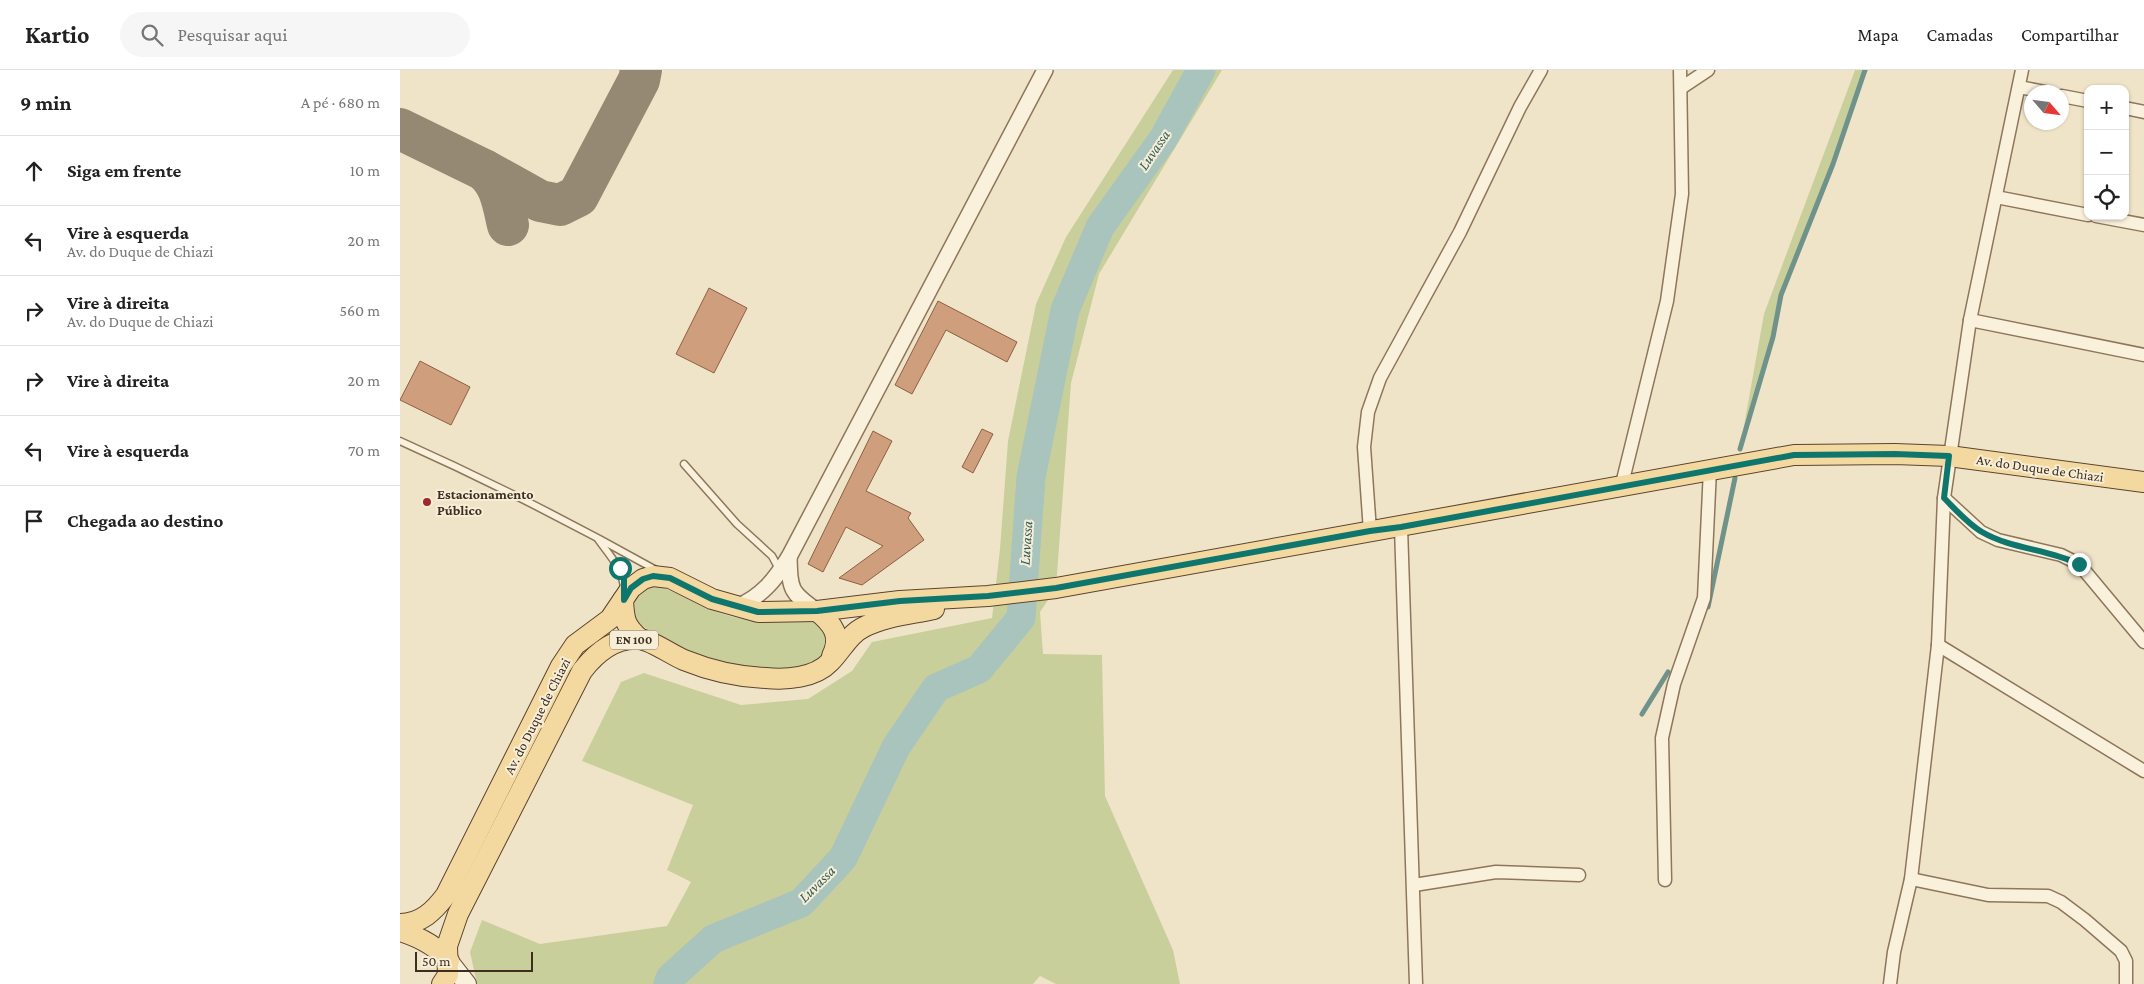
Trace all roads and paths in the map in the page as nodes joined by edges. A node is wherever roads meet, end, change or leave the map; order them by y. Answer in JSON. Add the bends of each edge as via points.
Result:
{"nodes":[{"id":1,"x":1045,"y":70,"type":"edge"},
{"id":2,"x":1541,"y":70,"type":"edge"},
{"id":3,"x":1680,"y":70,"type":"edge"},
{"id":4,"x":1708,"y":70,"type":"edge"},
{"id":5,"x":2022,"y":70,"type":"edge"},
{"id":6,"x":2019,"y":87,"type":"junction"},
{"id":7,"x":1681,"y":88,"type":"junction"},
{"id":8,"x":2024,"y":88,"type":"edge"},
{"id":9,"x":2069,"y":97,"type":"edge"},
{"id":10,"x":2084,"y":100,"type":"edge"},
{"id":11,"x":2129,"y":109,"type":"edge"},
{"id":12,"x":2144,"y":112,"type":"edge"},
{"id":13,"x":1996,"y":197,"type":"junction"},
{"id":14,"x":2084,"y":214,"type":"edge"},
{"id":15,"x":2115,"y":220,"type":"edge"},
{"id":16,"x":2144,"y":226,"type":"edge"},
{"id":17,"x":1970,"y":320,"type":"junction"},
{"id":18,"x":2144,"y":354,"type":"edge"},
{"id":19,"x":400,"y":440,"type":"edge"},
{"id":20,"x":1949,"y":456,"type":"junction"},
{"id":21,"x":684,"y":464,"type":"dead end"},
{"id":22,"x":1710,"y":469,"type":"junction"},
{"id":23,"x":2144,"y":482,"type":"edge"},
{"id":24,"x":1621,"y":488,"type":"junction"},
{"id":25,"x":1944,"y":498,"type":"junction"},
{"id":26,"x":1401,"y":527,"type":"junction"},
{"id":27,"x":1370,"y":531,"type":"junction"},
{"id":28,"x":596,"y":536,"type":"junction"},
{"id":29,"x":789,"y":557,"type":"junction"},
{"id":30,"x":780,"y":572,"type":"junction"},
{"id":31,"x":670,"y":578,"type":"junction"},
{"id":32,"x":988,"y":596,"type":"junction"},
{"id":33,"x":624,"y":600,"type":"junction"},
{"id":34,"x":737,"y":607,"type":"junction"},
{"id":35,"x":817,"y":611,"type":"junction"},
{"id":36,"x":640,"y":639,"type":"junction"},
{"id":37,"x":2144,"y":642,"type":"edge"},
{"id":38,"x":1938,"y":645,"type":"junction"},
{"id":39,"x":830,"y":663,"type":"junction"},
{"id":40,"x":2144,"y":771,"type":"edge"},
{"id":41,"x":1579,"y":876,"type":"dead end"},
{"id":42,"x":1911,"y":879,"type":"junction"},
{"id":43,"x":1665,"y":880,"type":"dead end"},
{"id":44,"x":1414,"y":886,"type":"junction"},
{"id":45,"x":400,"y":924,"type":"edge"},
{"id":46,"x":400,"y":931,"type":"edge"},
{"id":47,"x":449,"y":961,"type":"junction"},
{"id":48,"x":442,"y":984,"type":"edge"},
{"id":49,"x":467,"y":984,"type":"edge"},
{"id":50,"x":1416,"y":984,"type":"edge"},
{"id":51,"x":1890,"y":984,"type":"edge"},
{"id":52,"x":2126,"y":984,"type":"edge"}],
"edges":[{"from":1,"to":29,"type":"street"},
{"from":2,"to":27,"type":"street","via":[[1460,232],[1380,378],[1368,412],[1364,447]]},
{"from":3,"to":7,"type":"street"},
{"from":4,"to":7,"type":"street"},
{"from":5,"to":6,"type":"street"},
{"from":6,"to":8,"type":"street"},
{"from":6,"to":13,"type":"street"},
{"from":7,"to":24,"type":"street","via":[[1682,194],[1667,301]]},
{"from":9,"to":10,"type":"street"},
{"from":11,"to":12,"type":"street"},
{"from":13,"to":14,"type":"street"},
{"from":13,"to":17,"type":"street"},
{"from":15,"to":16,"type":"street"},
{"from":17,"to":18,"type":"street"},
{"from":17,"to":20,"type":"street"},
{"from":19,"to":28,"type":"lane"},
{"from":20,"to":22,"type":"main road","name":"Av. do Duque de Chiazi","number":"EN 100","via":[[1794,455]]},
{"from":20,"to":23,"type":"main road","name":"Av. do Duque de Chiazi","number":"EN 100"},
{"from":20,"to":25,"type":"street"},
{"from":21,"to":30,"type":"lane","via":[[737,524],[772,556]]},
{"from":22,"to":24,"type":"main road","name":"Av. do Duque de Chiazi","number":"EN 100"},
{"from":22,"to":43,"type":"street","via":[[1704,598],[1674,684],[1662,738]]},
{"from":24,"to":26,"type":"main road","name":"Av. do Duque de Chiazi","number":"EN 100"},
{"from":25,"to":37,"type":"street","via":[[1981,532],[1998,540],[2060,555],[2079,564]]},
{"from":25,"to":38,"type":"street"},
{"from":26,"to":27,"type":"main road","name":"Av. do Duque de Chiazi","number":"EN 100"},
{"from":26,"to":44,"type":"street"},
{"from":27,"to":32,"type":"main road","name":"Av. do Duque de Chiazi","number":"EN 100","via":[[1056,588]]},
{"from":28,"to":31,"type":"lane"},
{"from":28,"to":33,"type":"lane","via":[[624,577]]},
{"from":29,"to":30,"type":"street"},
{"from":29,"to":35,"type":"street","via":[[790,585],[802,601]]},
{"from":30,"to":34,"type":"street","via":[[760,594]]},
{"from":31,"to":33,"type":"main road","name":"Av. do Duque de Chiazi","number":"EN 100","via":[[653,576],[643,579],[631,588]]},
{"from":31,"to":34,"type":"main road","name":"Av. do Duque de Chiazi","number":"EN 100","via":[[712,599]]},
{"from":32,"to":35,"type":"main road","name":"Av. do Duque de Chiazi","number":"EN 100","via":[[900,601]]},
{"from":32,"to":39,"type":"main road","name":"Av. do Duque de Chiazi","number":"EN 100","via":[[864,627],[850,638]]},
{"from":33,"to":36,"type":"main road","number":"EN 100","via":[[628,629]]},
{"from":33,"to":45,"type":"main road","name":"Av. do Duque de Chiazi","number":"EN 100","via":[[610,619],[575,645],[561,666],[446,895],[427,916]]},
{"from":34,"to":35,"type":"main road","name":"Av. do Duque de Chiazi","number":"EN 100","via":[[758,612]]},
{"from":35,"to":39,"type":"main road","via":[[830,621],[836,633],[836,648]]},
{"from":36,"to":39,"type":"main road","name":"Av. do Duque de Chiazi","number":"EN 100","via":[[684,660],[739,677],[799,676],[816,672]]},
{"from":36,"to":47,"type":"main road","name":"Av. do Duque de Chiazi","number":"EN 100","via":[[604,648],[582,671],[458,914],[447,946]]},
{"from":38,"to":40,"type":"street"},
{"from":38,"to":42,"type":"street"},
{"from":41,"to":44,"type":"street","via":[[1496,872]]},
{"from":42,"to":51,"type":"street"},
{"from":42,"to":52,"type":"street","via":[[1988,895],[2048,896],[2085,920],[2120,951],[2126,961]]},
{"from":44,"to":50,"type":"street"},
{"from":46,"to":47,"type":"main road","via":[[423,940]]},
{"from":47,"to":48,"type":"main road","number":"EN 100","via":[[448,975]]},
{"from":47,"to":49,"type":"main road"}]}
